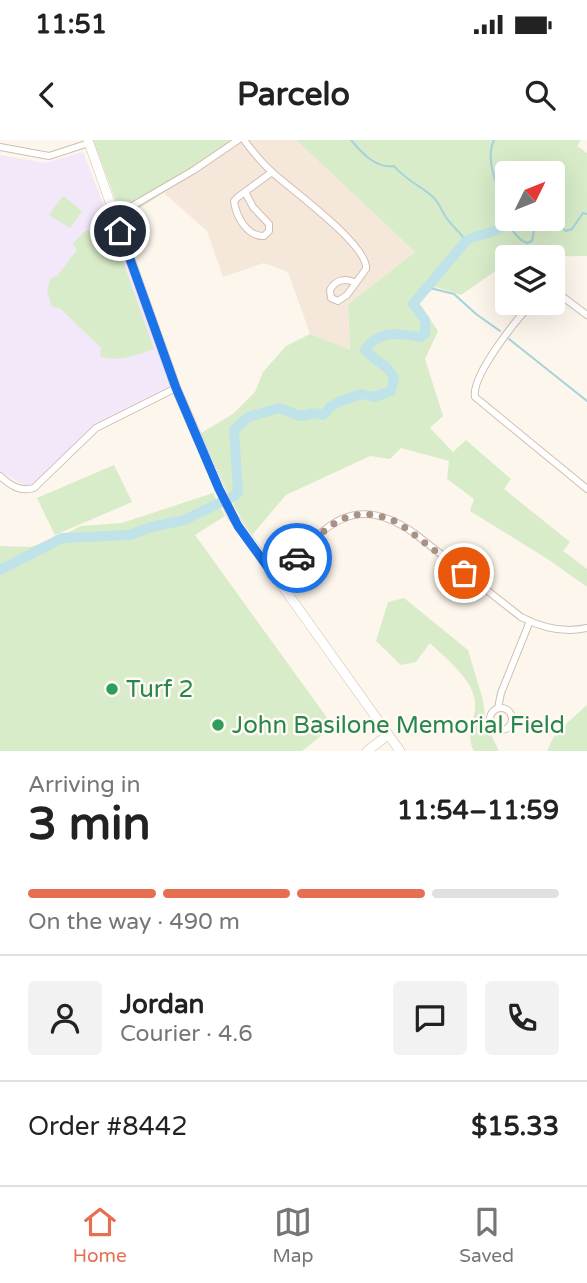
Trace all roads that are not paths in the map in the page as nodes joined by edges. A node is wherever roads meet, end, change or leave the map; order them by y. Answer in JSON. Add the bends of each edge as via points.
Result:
{"nodes":[{"id":1,"x":238,"y":140,"type":"edge"},
{"id":2,"x":244,"y":140,"type":"edge"},
{"id":3,"x":89,"y":141,"type":"edge"},
{"id":4,"x":0,"y":147,"type":"edge"},
{"id":5,"x":272,"y":172,"type":"junction"},
{"id":6,"x":245,"y":192,"type":"junction"},
{"id":7,"x":115,"y":216,"type":"junction"},
{"id":8,"x":356,"y":282,"type":"dead end"},
{"id":9,"x":565,"y":298,"type":"edge"},
{"id":10,"x":524,"y":315,"type":"edge"},
{"id":11,"x":587,"y":315,"type":"edge"},
{"id":12,"x":176,"y":388,"type":"junction"},
{"id":13,"x":0,"y":476,"type":"edge"},
{"id":14,"x":587,"y":489,"type":"edge"},
{"id":15,"x":277,"y":580,"type":"junction"},
{"id":16,"x":530,"y":621,"type":"junction"},
{"id":17,"x":587,"y":628,"type":"edge"},
{"id":18,"x":498,"y":708,"type":"dead end"},
{"id":19,"x":388,"y":735,"type":"junction"},
{"id":20,"x":367,"y":751,"type":"edge"},
{"id":21,"x":400,"y":751,"type":"edge"}],
"edges":[{"from":1,"to":7,"type":"street"},
{"from":2,"to":5,"type":"street"},
{"from":3,"to":4,"type":"street","via":[[49,156]]},
{"from":3,"to":7,"type":"street"},
{"from":5,"to":6,"type":"street"},
{"from":5,"to":8,"type":"street","via":[[361,252],[366,266]]},
{"from":6,"to":6,"type":"street","via":[[234,201],[236,210],[251,232],[264,236],[269,225]]},
{"from":7,"to":12,"type":"street"},
{"from":9,"to":11,"type":"street"},
{"from":10,"to":14,"type":"street","via":[[480,373],[475,397]]},
{"from":12,"to":13,"type":"street","via":[[89,434],[34,488],[16,488]]},
{"from":12,"to":15,"type":"street","via":[[231,514]]},
{"from":15,"to":16,"type":"street","via":[[327,527],[355,515],[379,516],[399,523]]},
{"from":15,"to":19,"type":"street"},
{"from":16,"to":17,"type":"street","via":[[557,629]]},
{"from":16,"to":18,"type":"street"},
{"from":19,"to":20,"type":"street"},
{"from":19,"to":21,"type":"street"}]}
